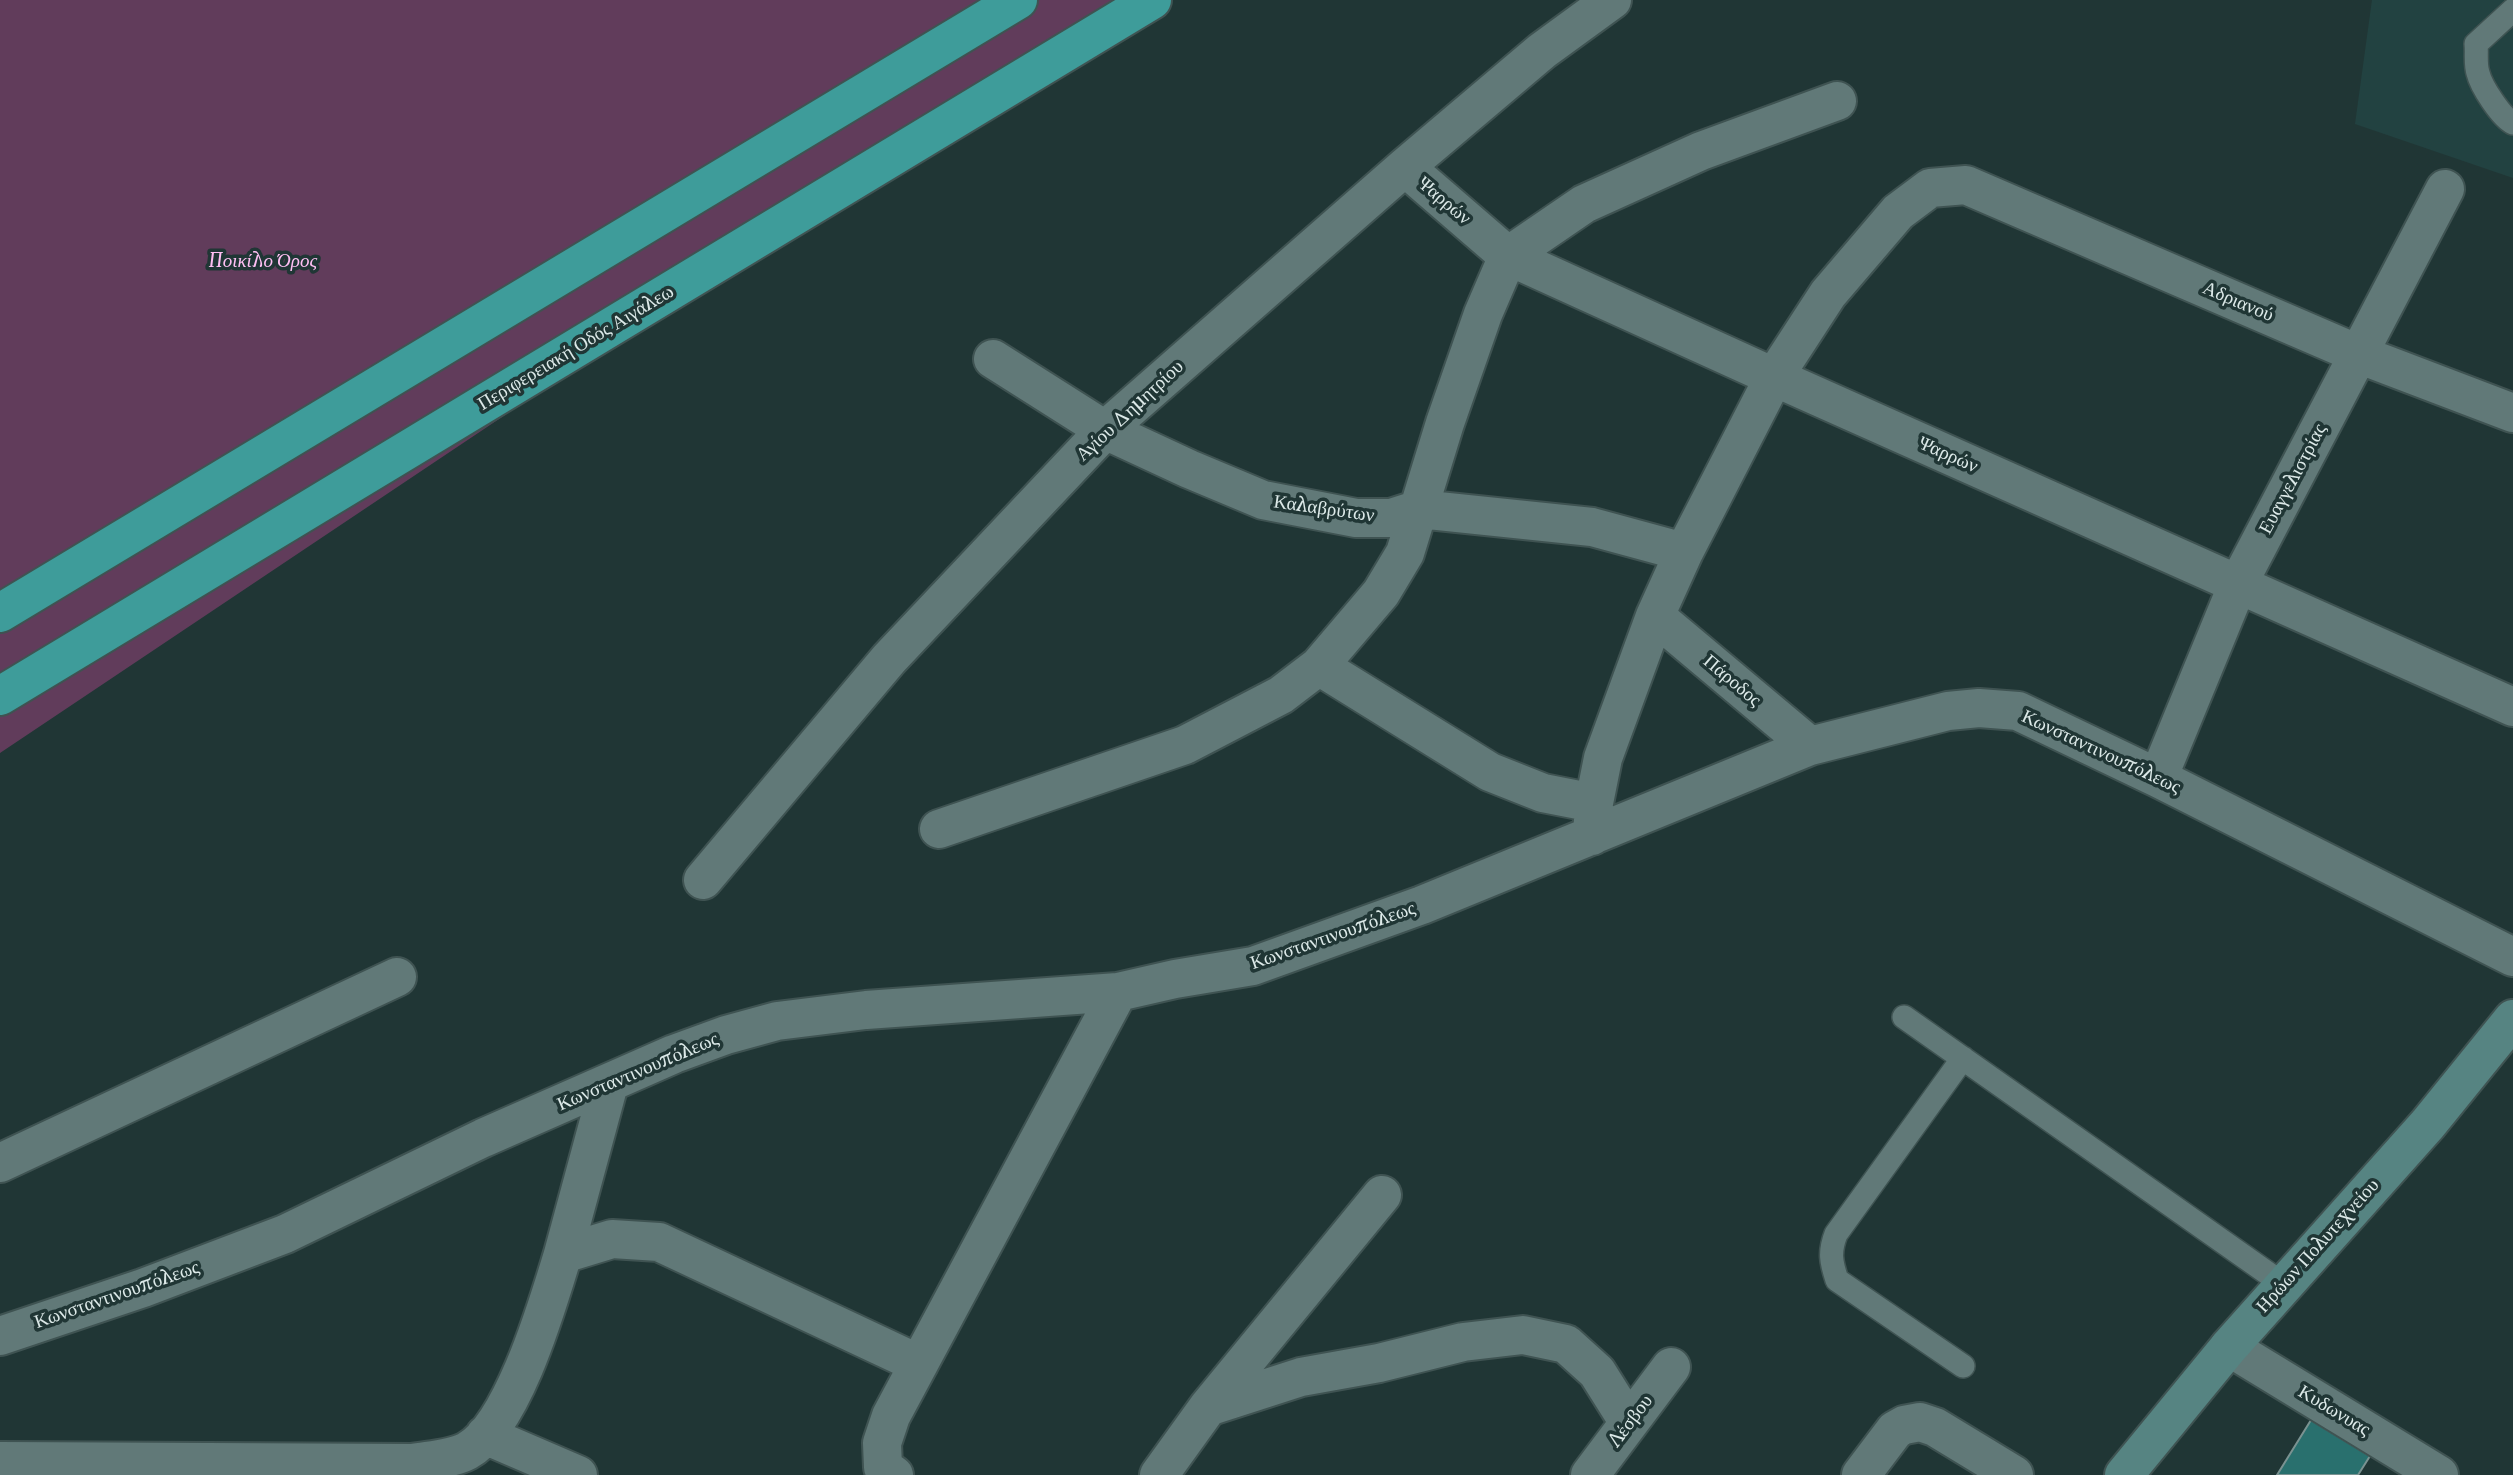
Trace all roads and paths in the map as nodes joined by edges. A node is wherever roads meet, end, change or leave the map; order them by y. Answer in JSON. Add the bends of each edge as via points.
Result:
{"nodes":[{"id":1,"x":1018,"y":0,"type":"edge"},
{"id":2,"x":1152,"y":0,"type":"edge"},
{"id":3,"x":1612,"y":0,"type":"edge"},
{"id":4,"x":2513,"y":10,"type":"edge"},
{"id":5,"x":1837,"y":102,"type":"dead end"},
{"id":6,"x":2513,"y":122,"type":"edge"},
{"id":7,"x":1405,"y":167,"type":"junction"},
{"id":8,"x":2445,"y":189,"type":"dead end"},
{"id":9,"x":1508,"y":256,"type":"junction"},
{"id":10,"x":2358,"y":354,"type":"junction"},
{"id":11,"x":993,"y":359,"type":"dead end"},
{"id":12,"x":1774,"y":377,"type":"junction"},
{"id":13,"x":2513,"y":413,"type":"edge"},
{"id":14,"x":1105,"y":430,"type":"junction"},
{"id":15,"x":1419,"y":509,"type":"junction"},
{"id":16,"x":1684,"y":552,"type":"junction"},
{"id":17,"x":2238,"y":584,"type":"junction"},
{"id":18,"x":0,"y":613,"type":"edge"},
{"id":19,"x":1655,"y":616,"type":"junction"},
{"id":20,"x":1319,"y":666,"type":"junction"},
{"id":21,"x":0,"y":696,"type":"edge"},
{"id":22,"x":2513,"y":707,"type":"edge"},
{"id":23,"x":1810,"y":746,"type":"junction"},
{"id":24,"x":2158,"y":778,"type":"junction"},
{"id":25,"x":1593,"y":819,"type":"junction"},
{"id":26,"x":939,"y":829,"type":"dead end"},
{"id":27,"x":703,"y":880,"type":"dead end"},
{"id":28,"x":2513,"y":957,"type":"edge"},
{"id":29,"x":397,"y":977,"type":"dead end"},
{"id":30,"x":1118,"y":992,"type":"junction"},
{"id":31,"x":1904,"y":1017,"type":"dead end"},
{"id":32,"x":2513,"y":1019,"type":"edge"},
{"id":33,"x":1963,"y":1058,"type":"junction"},
{"id":34,"x":610,"y":1084,"type":"junction"},
{"id":35,"x":0,"y":1163,"type":"edge"},
{"id":36,"x":1382,"y":1195,"type":"dead end"},
{"id":37,"x":563,"y":1254,"type":"junction"},
{"id":38,"x":2283,"y":1284,"type":"junction"},
{"id":39,"x":0,"y":1336,"type":"edge"},
{"id":40,"x":2229,"y":1347,"type":"junction"},
{"id":41,"x":919,"y":1364,"type":"junction"},
{"id":42,"x":1963,"y":1366,"type":"dead end"},
{"id":43,"x":1671,"y":1367,"type":"dead end"},
{"id":44,"x":1208,"y":1407,"type":"junction"},
{"id":45,"x":1629,"y":1423,"type":"junction"},
{"id":46,"x":485,"y":1436,"type":"junction"},
{"id":47,"x":0,"y":1461,"type":"edge"},
{"id":48,"x":153,"y":1468,"type":"edge"},
{"id":49,"x":387,"y":1469,"type":"edge"},
{"id":50,"x":885,"y":1472,"type":"edge"},
{"id":51,"x":578,"y":1475,"type":"edge"},
{"id":52,"x":1159,"y":1475,"type":"edge"},
{"id":53,"x":1590,"y":1475,"type":"edge"},
{"id":54,"x":1861,"y":1475,"type":"edge"},
{"id":55,"x":2014,"y":1475,"type":"edge"},
{"id":56,"x":2124,"y":1475,"type":"edge"},
{"id":57,"x":2439,"y":1475,"type":"edge"}],
"edges":[{"from":1,"to":18,"type":"highway"},
{"from":2,"to":21,"type":"highway","name":"Περιφερειακή Οδός Αιγάλεω"},
{"from":3,"to":7,"type":"street","name":"Αγίου Δημητρίου","via":[[1542,51]]},
{"from":4,"to":6,"type":"lane","via":[[2476,44],[2477,72],[2486,91]]},
{"from":5,"to":9,"type":"street","via":[[1701,151],[1584,204]]},
{"from":7,"to":9,"type":"street","name":"Ψαρρών"},
{"from":7,"to":14,"type":"street","name":"Αγίου Δημητρίου"},
{"from":8,"to":10,"type":"street","name":"Ευαγγελιστρίας"},
{"from":9,"to":12,"type":"street","name":"Ψαρρών"},
{"from":9,"to":15,"type":"street","via":[[1483,314]]},
{"from":10,"to":12,"type":"street","name":"Αδριανού","via":[[1966,185],[1930,188],[1898,212],[1828,293]]},
{"from":10,"to":13,"type":"street","name":"Αδριανού"},
{"from":10,"to":17,"type":"street","name":"Ευαγγελιστρίας"},
{"from":11,"to":14,"type":"street","name":"Καλαβρύτων"},
{"from":12,"to":16,"type":"street"},
{"from":12,"to":17,"type":"street","name":"Ψαρρών"},
{"from":14,"to":15,"type":"street","name":"Καλαβρύτων","via":[[1263,500],[1356,518],[1391,518]]},
{"from":14,"to":27,"type":"street","name":"Αγίου Δημητρίου","via":[[889,659]]},
{"from":15,"to":16,"type":"street","name":"Καλαβρύτων","via":[[1592,527]]},
{"from":15,"to":20,"type":"street","via":[[1405,553],[1381,593]]},
{"from":16,"to":19,"type":"street"},
{"from":17,"to":22,"type":"street","name":"Ψαρρών"},
{"from":17,"to":24,"type":"street","name":"Ευαγγελιστρίας"},
{"from":19,"to":23,"type":"street","name":"Πάροδος"},
{"from":19,"to":25,"type":"street","via":[[1603,758]]},
{"from":20,"to":25,"type":"street","via":[[1490,772]]},
{"from":20,"to":26,"type":"street","via":[[1281,695],[1185,744]]},
{"from":23,"to":24,"type":"street","name":"Κωνσταντινουπόλεως","via":[[1948,711],[2018,711]]},
{"from":23,"to":25,"type":"street","name":"Κωνσταντινουπόλεως"},
{"from":24,"to":28,"type":"street","name":"Κωνσταντινουπόλεως"},
{"from":25,"to":30,"type":"street","name":"Κωνσταντινουπόλεως","via":[[1422,905],[1253,966]]},
{"from":29,"to":35,"type":"street"},
{"from":30,"to":34,"type":"street","name":"Κωνσταντινουπόλεως","via":[[777,1021],[674,1054]]},
{"from":30,"to":41,"type":"street"},
{"from":31,"to":33,"type":"lane"},
{"from":32,"to":38,"type":"street","name":"Ηρώων Πολυτεχνείου","via":[[2428,1124]]},
{"from":33,"to":38,"type":"lane"},
{"from":33,"to":42,"type":"lane","via":[[1836,1234],[1830,1250],[1837,1280]]},
{"from":34,"to":37,"type":"street"},
{"from":34,"to":39,"type":"street","name":"Κωνσταντινουπόλεως","via":[[483,1138],[285,1234]]},
{"from":36,"to":44,"type":"street"},
{"from":37,"to":41,"type":"street","via":[[612,1239],[659,1242]]},
{"from":37,"to":46,"type":"street","via":[[519,1378]]},
{"from":38,"to":40,"type":"street","name":"Ηρώων Πολυτεχνείου"},
{"from":40,"to":56,"type":"street","name":"Ηρώων Πολυτεχνείου"},
{"from":40,"to":57,"type":"street","name":"Κυδωνυας"},
{"from":41,"to":50,"type":"street","via":[[882,1443]]},
{"from":43,"to":45,"type":"street","name":"Λέσβου"},
{"from":44,"to":45,"type":"street","via":[[1301,1377],[1463,1342],[1524,1335],[1566,1344],[1597,1372]]},
{"from":44,"to":52,"type":"street"},
{"from":45,"to":53,"type":"street","name":"Λέσβου"},
{"from":46,"to":49,"type":"street","via":[[466,1452]]},
{"from":46,"to":51,"type":"street"},
{"from":47,"to":48,"type":"street"},
{"from":48,"to":49,"type":"street"},
{"from":54,"to":55,"type":"street","via":[[1895,1430],[1920,1422]]}]}
